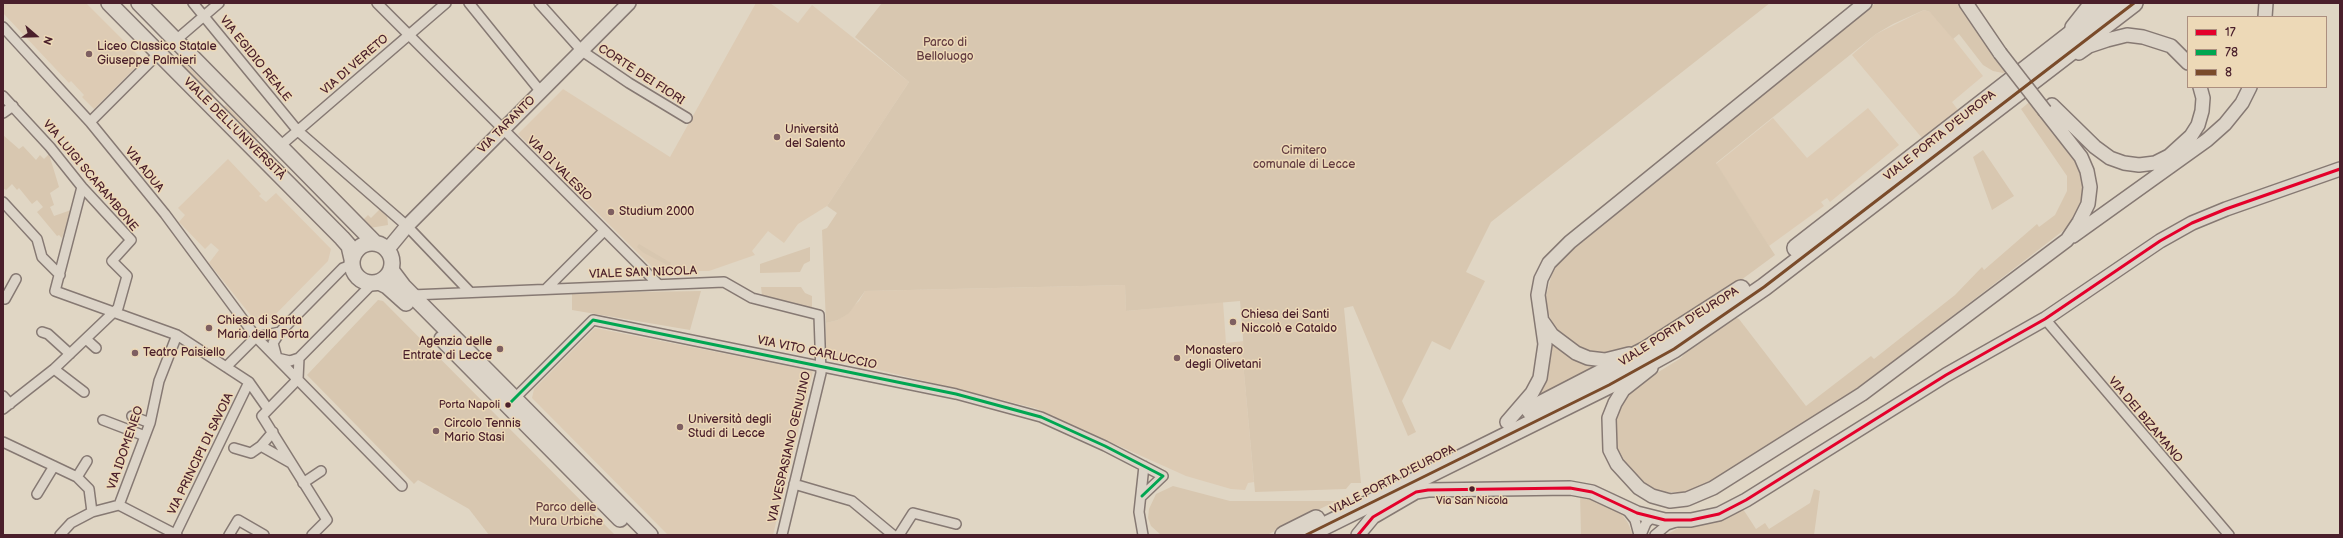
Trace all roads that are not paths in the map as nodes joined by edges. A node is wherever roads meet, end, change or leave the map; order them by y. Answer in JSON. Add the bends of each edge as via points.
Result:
{"nodes":[{"id":1,"x":109,"y":3,"type":"edge"},
{"id":2,"x":139,"y":3,"type":"edge"},
{"id":3,"x":192,"y":3,"type":"edge"},
{"id":4,"x":219,"y":3,"type":"edge"},
{"id":5,"x":377,"y":3,"type":"edge"},
{"id":6,"x":446,"y":3,"type":"edge"},
{"id":7,"x":469,"y":3,"type":"edge"},
{"id":8,"x":539,"y":3,"type":"edge"},
{"id":9,"x":629,"y":3,"type":"edge"},
{"id":10,"x":1865,"y":3,"type":"edge"},
{"id":11,"x":2091,"y":3,"type":"edge"},
{"id":12,"x":2111,"y":3,"type":"edge"},
{"id":13,"x":2134,"y":3,"type":"edge"},
{"id":14,"x":2266,"y":3,"type":"edge"},
{"id":15,"x":1969,"y":4,"type":"edge"},
{"id":16,"x":204,"y":16,"type":"junction"},
{"id":17,"x":2265,"y":16,"type":"edge"},
{"id":18,"x":3,"y":27,"type":"edge"},
{"id":19,"x":409,"y":35,"type":"junction"},
{"id":20,"x":176,"y":40,"type":"junction"},
{"id":21,"x":582,"y":51,"type":"junction"},
{"id":22,"x":159,"y":53,"type":"junction"},
{"id":23,"x":2187,"y":62,"type":"edge"},
{"id":24,"x":2041,"y":65,"type":"junction"},
{"id":25,"x":2200,"y":88,"type":"edge"},
{"id":26,"x":2250,"y":88,"type":"edge"},
{"id":27,"x":541,"y":92,"type":"junction"},
{"id":28,"x":3,"y":96,"type":"edge"},
{"id":29,"x":13,"y":106,"type":"junction"},
{"id":30,"x":2049,"y":108,"type":"junction"},
{"id":31,"x":3,"y":113,"type":"edge"},
{"id":32,"x":687,"y":118,"type":"dead end"},
{"id":33,"x":90,"y":122,"type":"junction"},
{"id":34,"x":503,"y":129,"type":"junction"},
{"id":35,"x":298,"y":130,"type":"junction"},
{"id":36,"x":280,"y":146,"type":"junction"},
{"id":37,"x":2169,"y":168,"type":"junction"},
{"id":38,"x":2340,"y":169,"type":"edge"},
{"id":39,"x":82,"y":187,"type":"junction"},
{"id":40,"x":3,"y":202,"type":"edge"},
{"id":41,"x":407,"y":226,"type":"junction"},
{"id":42,"x":604,"y":231,"type":"junction"},
{"id":43,"x":2067,"y":240,"type":"junction"},
{"id":44,"x":381,"y":246,"type":"junction"},
{"id":45,"x":352,"y":262,"type":"junction"},
{"id":46,"x":391,"y":270,"type":"junction"},
{"id":47,"x":60,"y":275,"type":"junction"},
{"id":48,"x":16,"y":279,"type":"dead end"},
{"id":49,"x":376,"y":283,"type":"junction"},
{"id":50,"x":658,"y":284,"type":"junction"},
{"id":51,"x":546,"y":289,"type":"junction"},
{"id":52,"x":470,"y":292,"type":"junction"},
{"id":53,"x":412,"y":296,"type":"junction"},
{"id":54,"x":5,"y":299,"type":"dead end"},
{"id":55,"x":113,"y":312,"type":"junction"},
{"id":56,"x":2045,"y":319,"type":"junction"},
{"id":57,"x":1542,"y":321,"type":"junction"},
{"id":58,"x":42,"y":332,"type":"dead end"},
{"id":59,"x":280,"y":332,"type":"junction"},
{"id":60,"x":176,"y":335,"type":"junction"},
{"id":61,"x":256,"y":337,"type":"junction"},
{"id":62,"x":86,"y":339,"type":"junction"},
{"id":63,"x":96,"y":348,"type":"dead end"},
{"id":64,"x":1674,"y":348,"type":"junction"},
{"id":65,"x":1646,"y":350,"type":"junction"},
{"id":66,"x":70,"y":354,"type":"junction"},
{"id":67,"x":277,"y":358,"type":"junction"},
{"id":68,"x":299,"y":358,"type":"junction"},
{"id":69,"x":820,"y":365,"type":"junction"},
{"id":70,"x":226,"y":366,"type":"junction"},
{"id":71,"x":54,"y":369,"type":"junction"},
{"id":72,"x":298,"y":379,"type":"junction"},
{"id":73,"x":249,"y":382,"type":"junction"},
{"id":74,"x":84,"y":392,"type":"dead end"},
{"id":75,"x":3,"y":396,"type":"edge"},
{"id":76,"x":512,"y":401,"type":"junction"},
{"id":77,"x":6,"y":406,"type":"edge"},
{"id":78,"x":268,"y":409,"type":"junction"},
{"id":79,"x":132,"y":416,"type":"dead end"},
{"id":80,"x":103,"y":420,"type":"dead end"},
{"id":81,"x":1507,"y":422,"type":"junction"},
{"id":82,"x":150,"y":423,"type":"junction"},
{"id":83,"x":273,"y":432,"type":"junction"},
{"id":84,"x":145,"y":436,"type":"junction"},
{"id":85,"x":3,"y":442,"type":"edge"},
{"id":86,"x":261,"y":446,"type":"junction"},
{"id":87,"x":234,"y":448,"type":"dead end"},
{"id":88,"x":87,"y":461,"type":"dead end"},
{"id":89,"x":291,"y":463,"type":"junction"},
{"id":90,"x":54,"y":466,"type":"junction"},
{"id":91,"x":1144,"y":466,"type":"junction"},
{"id":92,"x":321,"y":471,"type":"dead end"},
{"id":93,"x":77,"y":477,"type":"junction"},
{"id":94,"x":304,"y":483,"type":"junction"},
{"id":95,"x":794,"y":484,"type":"junction"},
{"id":96,"x":402,"y":486,"type":"dead end"},
{"id":97,"x":37,"y":494,"type":"dead end"},
{"id":98,"x":1142,"y":496,"type":"junction"},
{"id":99,"x":119,"y":505,"type":"junction"},
{"id":100,"x":1625,"y":507,"type":"junction"},
{"id":101,"x":92,"y":512,"type":"junction"},
{"id":102,"x":1652,"y":517,"type":"junction"},
{"id":103,"x":1678,"y":521,"type":"junction"},
{"id":104,"x":956,"y":524,"type":"dead end"},
{"id":105,"x":1143,"y":531,"type":"edge"},
{"id":106,"x":60,"y":535,"type":"edge"},
{"id":107,"x":175,"y":535,"type":"edge"},
{"id":108,"x":229,"y":535,"type":"edge"},
{"id":109,"x":264,"y":535,"type":"edge"},
{"id":110,"x":312,"y":535,"type":"edge"},
{"id":111,"x":636,"y":535,"type":"edge"},
{"id":112,"x":650,"y":535,"type":"edge"},
{"id":113,"x":782,"y":535,"type":"edge"},
{"id":114,"x":893,"y":535,"type":"edge"},
{"id":115,"x":899,"y":535,"type":"edge"},
{"id":116,"x":1152,"y":535,"type":"edge"},
{"id":117,"x":1284,"y":535,"type":"edge"},
{"id":118,"x":1306,"y":535,"type":"edge"},
{"id":119,"x":1358,"y":535,"type":"edge"},
{"id":120,"x":1640,"y":535,"type":"edge"},
{"id":121,"x":1652,"y":535,"type":"edge"},
{"id":122,"x":1655,"y":535,"type":"edge"},
{"id":123,"x":2229,"y":535,"type":"edge"}],
"edges":[{"from":1,"to":22,"type":"main road","name":"VIALE DELL'UNIVERSITÀ"},
{"from":2,"to":20,"type":"main road","name":"VIALE DELL'UNIVERSITÀ"},
{"from":3,"to":16,"type":"street","name":"VIA EGIDIO REALE"},
{"from":4,"to":16,"type":"street"},
{"from":5,"to":19,"type":"street","name":"VIA DI VALESIO"},
{"from":6,"to":19,"type":"street","name":"VIA DI VERETO"},
{"from":7,"to":27,"type":"street"},
{"from":8,"to":21,"type":"street","name":"CORTE DEI FIORI"},
{"from":9,"to":21,"type":"main road","name":"VIA TARANTO"},
{"from":10,"to":57,"type":"main road","via":[[1558,252],[1541,279],[1538,295]]},
{"from":11,"to":24,"type":"main road"},
{"from":12,"to":24,"type":"highway"},
{"from":13,"to":24,"type":"highway"},
{"from":14,"to":17,"type":"main road"},
{"from":15,"to":30,"type":"main road"},
{"from":16,"to":20,"type":"street"},
{"from":16,"to":35,"type":"street","name":"VIA EGIDIO REALE"},
{"from":18,"to":33,"type":"street","name":"VIA ADUA"},
{"from":19,"to":34,"type":"street","name":"VIA DI VALESIO"},
{"from":19,"to":35,"type":"street","name":"VIA DI VERETO"},
{"from":20,"to":36,"type":"main road","name":"VIALE DELL'UNIVERSITÀ"},
{"from":21,"to":27,"type":"main road","name":"VIA TARANTO"},
{"from":21,"to":32,"type":"street","name":"CORTE DEI FIORI"},
{"from":22,"to":33,"type":"street"},
{"from":22,"to":45,"type":"main road","name":"VIALE DELL'UNIVERSITÀ","via":[[342,238],[349,246]]},
{"from":23,"to":24,"type":"main road","via":[[2171,46],[2157,40],[2127,35],[2089,46],[2059,66]]},
{"from":24,"to":64,"type":"highway","name":"VIALE PORTA D'EUROPA","via":[[1764,287]]},
{"from":24,"to":65,"type":"highway","name":"VIALE PORTA D'EUROPA","via":[[1758,278]]},
{"from":25,"to":30,"type":"main road","via":[[2203,98],[2198,125],[2191,136],[2169,156],[2155,163],[2139,165],[2110,158]]},
{"from":26,"to":37,"type":"main road","via":[[2242,103],[2225,124]]},
{"from":27,"to":34,"type":"main road","name":"VIA TARANTO"},
{"from":28,"to":29,"type":"street","name":"VIA LUIGI SCARAMBONE"},
{"from":29,"to":31,"type":"street"},
{"from":29,"to":39,"type":"street","name":"VIA LUIGI SCARAMBONE"},
{"from":30,"to":37,"type":"main road","via":[[2089,151],[2104,163],[2120,170],[2139,173]]},
{"from":30,"to":43,"type":"main road","via":[[2088,171],[2088,204]]},
{"from":33,"to":61,"type":"street","name":"VIA ADUA","via":[[165,214]]},
{"from":34,"to":41,"type":"main road","name":"VIA TARANTO"},
{"from":34,"to":42,"type":"street","name":"VIA DI VALESIO"},
{"from":35,"to":36,"type":"street","name":"VIA DI VERETO"},
{"from":35,"to":41,"type":"street"},
{"from":36,"to":44,"type":"main road","name":"VIALE DELL'UNIVERSITÀ"},
{"from":37,"to":43,"type":"main road"},
{"from":38,"to":56,"type":"main road","via":[[2192,223],[2160,241]]},
{"from":39,"to":47,"type":"street"},
{"from":39,"to":55,"type":"street","name":"VIA LUIGI SCARAMBONE","via":[[131,240],[112,261],[127,276],[118,308]]},
{"from":40,"to":47,"type":"street","via":[[37,239],[42,257]]},
{"from":41,"to":44,"type":"main road","name":"VIA TARANTO"},
{"from":41,"to":52,"type":"street"},
{"from":42,"to":50,"type":"street","name":"VIA DI VALESIO"},
{"from":42,"to":51,"type":"street"},
{"from":43,"to":64,"type":"main road","via":[[1862,394],[1713,488],[1687,499],[1670,501],[1652,496],[1627,478],[1610,450],[1608,433],[1610,418],[1623,390]]},
{"from":44,"to":45,"type":"main road","via":[[360,246]]},
{"from":44,"to":46,"type":"main road","via":[[392,257]]},
{"from":45,"to":49,"type":"main road","via":[[358,278]]},
{"from":45,"to":59,"type":"street"},
{"from":46,"to":49,"type":"main road","via":[[388,276]]},
{"from":46,"to":53,"type":"main road"},
{"from":47,"to":55,"type":"street","via":[[55,291]]},
{"from":48,"to":54,"type":"street"},
{"from":49,"to":68,"type":"street"},
{"from":49,"to":76,"type":"main road","via":[[397,294]]},
{"from":50,"to":51,"type":"street","name":"VIALE SAN NICOLA"},
{"from":50,"to":69,"type":"street","name":"VIALE SAN NICOLA","via":[[724,282],[752,298],[819,315]]},
{"from":51,"to":52,"type":"street","name":"VIALE SAN NICOLA"},
{"from":52,"to":53,"type":"street","name":"VIALE SAN NICOLA"},
{"from":53,"to":76,"type":"main road"},
{"from":55,"to":60,"type":"street"},
{"from":55,"to":62,"type":"street"},
{"from":56,"to":103,"type":"main road","via":[[1946,374],[1732,509],[1707,518]]},
{"from":56,"to":123,"type":"street","name":"VIA DEI BIZAMANO"},
{"from":57,"to":65,"type":"main road","via":[[1564,346],[1588,358],[1605,360]]},
{"from":57,"to":81,"type":"main road","via":[[1544,354],[1540,378],[1532,393]]},
{"from":58,"to":66,"type":"street","via":[[48,334]]},
{"from":59,"to":61,"type":"street"},
{"from":59,"to":67,"type":"street","via":[[273,343]]},
{"from":60,"to":70,"type":"street"},
{"from":60,"to":82,"type":"street","name":"VIA IDOMENEO","via":[[159,381]]},
{"from":61,"to":67,"type":"street","name":"VIA ADUA"},
{"from":61,"to":70,"type":"street"},
{"from":62,"to":63,"type":"street"},
{"from":62,"to":66,"type":"street"},
{"from":64,"to":118,"type":"highway","name":"VIALE PORTA D'EUROPA","via":[[1609,385]]},
{"from":65,"to":81,"type":"highway","name":"VIALE PORTA D'EUROPA"},
{"from":66,"to":71,"type":"street"},
{"from":67,"to":68,"type":"street","via":[[290,361]]},
{"from":67,"to":72,"type":"street","name":"VIA ADUA"},
{"from":68,"to":72,"type":"street"},
{"from":69,"to":76,"type":"street","name":"VIA VITO CARLUCCIO","via":[[593,320]]},
{"from":69,"to":91,"type":"street","name":"VIA VITO CARLUCCIO","via":[[956,394],[1041,417]]},
{"from":69,"to":95,"type":"street","name":"VIA VESPASIANO GENUINO","via":[[821,373]]},
{"from":70,"to":73,"type":"street"},
{"from":71,"to":74,"type":"street"},
{"from":71,"to":77,"type":"street"},
{"from":72,"to":78,"type":"street"},
{"from":72,"to":96,"type":"street","name":"VIA ADUA"},
{"from":73,"to":78,"type":"street"},
{"from":73,"to":107,"type":"street","name":"VIA PRINCIPI DI SAVOIA"},
{"from":75,"to":77,"type":"street"},
{"from":76,"to":111,"type":"main road"},
{"from":76,"to":112,"type":"main road"},
{"from":78,"to":83,"type":"street","via":[[262,416]]},
{"from":79,"to":82,"type":"street"},
{"from":80,"to":84,"type":"street"},
{"from":81,"to":117,"type":"highway","name":"VIALE PORTA D'EUROPA"},
{"from":82,"to":84,"type":"street","name":"VIA IDOMENEO"},
{"from":83,"to":86,"type":"street"},
{"from":83,"to":89,"type":"street"},
{"from":84,"to":99,"type":"street","name":"VIA IDOMENEO"},
{"from":85,"to":90,"type":"street"},
{"from":86,"to":87,"type":"street","via":[[251,453]]},
{"from":86,"to":89,"type":"street"},
{"from":88,"to":93,"type":"street"},
{"from":89,"to":94,"type":"street"},
{"from":90,"to":93,"type":"street"},
{"from":90,"to":97,"type":"street"},
{"from":91,"to":98,"type":"street"},
{"from":91,"to":98,"type":"street","name":"VIA VITO CARLUCCIO","via":[[1163,476]]},
{"from":92,"to":94,"type":"street"},
{"from":93,"to":101,"type":"street","via":[[89,489]]},
{"from":94,"to":110,"type":"street","via":[[327,520]]},
{"from":95,"to":113,"type":"street","name":"VIA VESPASIANO GENUINO"},
{"from":95,"to":114,"type":"street","via":[[852,501]]},
{"from":98,"to":105,"type":"street","via":[[1139,512]]},
{"from":99,"to":101,"type":"street","name":"VIA IDOMENEO"},
{"from":99,"to":107,"type":"street"},
{"from":100,"to":102,"type":"main road"},
{"from":100,"to":119,"type":"main road","via":[[1592,492],[1570,488],[1428,490],[1416,492],[1373,517]]},
{"from":100,"to":120,"type":"street","via":[[1635,520]]},
{"from":101,"to":106,"type":"street","name":"VIA IDOMENEO","via":[[72,523]]},
{"from":102,"to":103,"type":"main road"},
{"from":102,"to":120,"type":"street"},
{"from":102,"to":121,"type":"street"},
{"from":103,"to":122,"type":"street"},
{"from":104,"to":115,"type":"street","via":[[913,513]]},
{"from":105,"to":116,"type":"street"},
{"from":108,"to":109,"type":"street","via":[[238,520]]}]}
